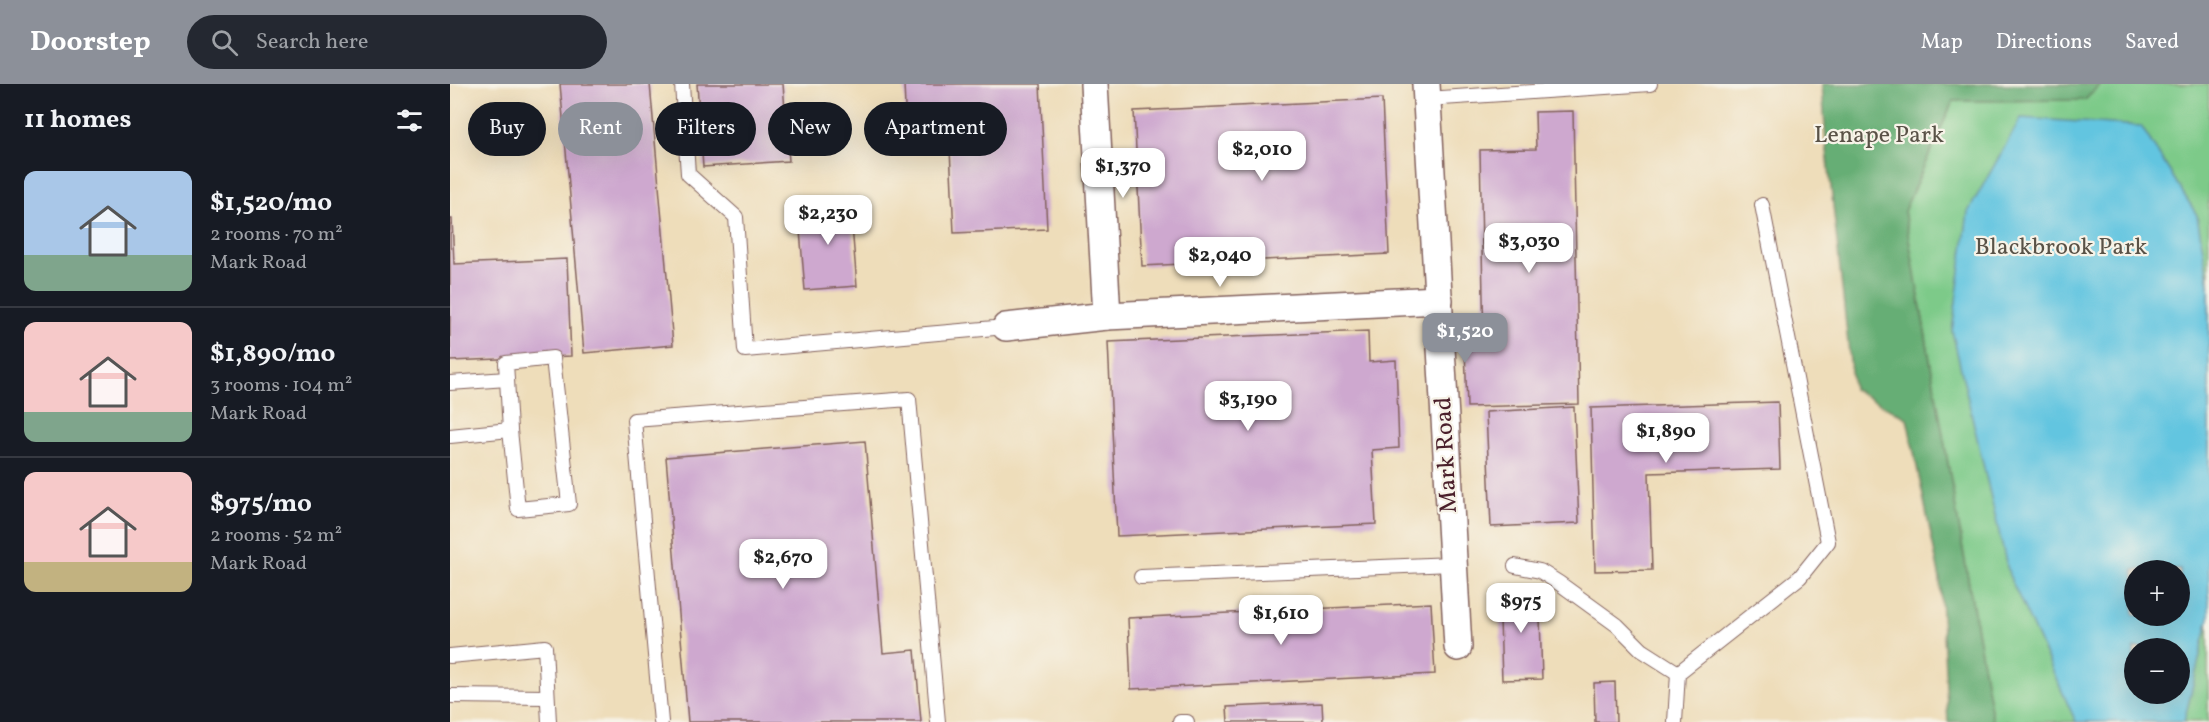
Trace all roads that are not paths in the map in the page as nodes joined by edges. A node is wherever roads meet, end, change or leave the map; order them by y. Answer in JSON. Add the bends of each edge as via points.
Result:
{"nodes":[{"id":1,"x":682,"y":84,"type":"edge"},
{"id":2,"x":1094,"y":84,"type":"edge"},
{"id":3,"x":1650,"y":84,"type":"edge"},
{"id":4,"x":1426,"y":92,"type":"edge"},
{"id":5,"x":1762,"y":206,"type":"dead end"},
{"id":6,"x":1439,"y":300,"type":"junction"},
{"id":7,"x":1107,"y":316,"type":"junction"},
{"id":8,"x":1006,"y":327,"type":"joint"},
{"id":9,"x":507,"y":379,"type":"junction"},
{"id":10,"x":450,"y":383,"type":"edge"},
{"id":11,"x":510,"y":430,"type":"junction"},
{"id":12,"x":450,"y":436,"type":"edge"},
{"id":13,"x":1452,"y":564,"type":"junction"},
{"id":14,"x":1515,"y":566,"type":"dead end"},
{"id":15,"x":1141,"y":577,"type":"dead end"},
{"id":16,"x":1458,"y":647,"type":"dead end"},
{"id":17,"x":450,"y":656,"type":"edge"},
{"id":18,"x":1678,"y":673,"type":"junction"},
{"id":19,"x":450,"y":696,"type":"edge"},
{"id":20,"x":547,"y":697,"type":"junction"},
{"id":21,"x":549,"y":722,"type":"edge"},
{"id":22,"x":661,"y":722,"type":"edge"},
{"id":23,"x":938,"y":722,"type":"edge"},
{"id":24,"x":1180,"y":722,"type":"edge"},
{"id":25,"x":1187,"y":722,"type":"edge"},
{"id":26,"x":1675,"y":722,"type":"edge"}],
"edges":[{"from":1,"to":8,"type":"lane","via":[[688,174],[736,217],[745,350]]},
{"from":2,"to":7,"type":"street"},
{"from":3,"to":4,"type":"lane"},
{"from":4,"to":6,"type":"street","name":"Mark Road"},
{"from":5,"to":18,"type":"lane","via":[[1828,542],[1800,577]]},
{"from":6,"to":7,"type":"street"},
{"from":6,"to":13,"type":"street","name":"Mark Road"},
{"from":7,"to":8,"type":"street"},
{"from":9,"to":10,"type":"lane"},
{"from":9,"to":11,"type":"lane"},
{"from":9,"to":11,"type":"lane","via":[[506,363],[553,358],[570,504],[518,509]]},
{"from":11,"to":12,"type":"lane"},
{"from":13,"to":15,"type":"lane"},
{"from":13,"to":16,"type":"street","name":"Mark Road"},
{"from":14,"to":18,"type":"lane","via":[[1540,571],[1559,583],[1617,625],[1642,650]]},
{"from":17,"to":20,"type":"lane","via":[[545,647]]},
{"from":18,"to":26,"type":"lane"},
{"from":19,"to":20,"type":"lane"},
{"from":20,"to":21,"type":"lane"},
{"from":22,"to":23,"type":"lane","via":[[634,420],[909,399]]},
{"from":24,"to":25,"type":"lane"}]}
